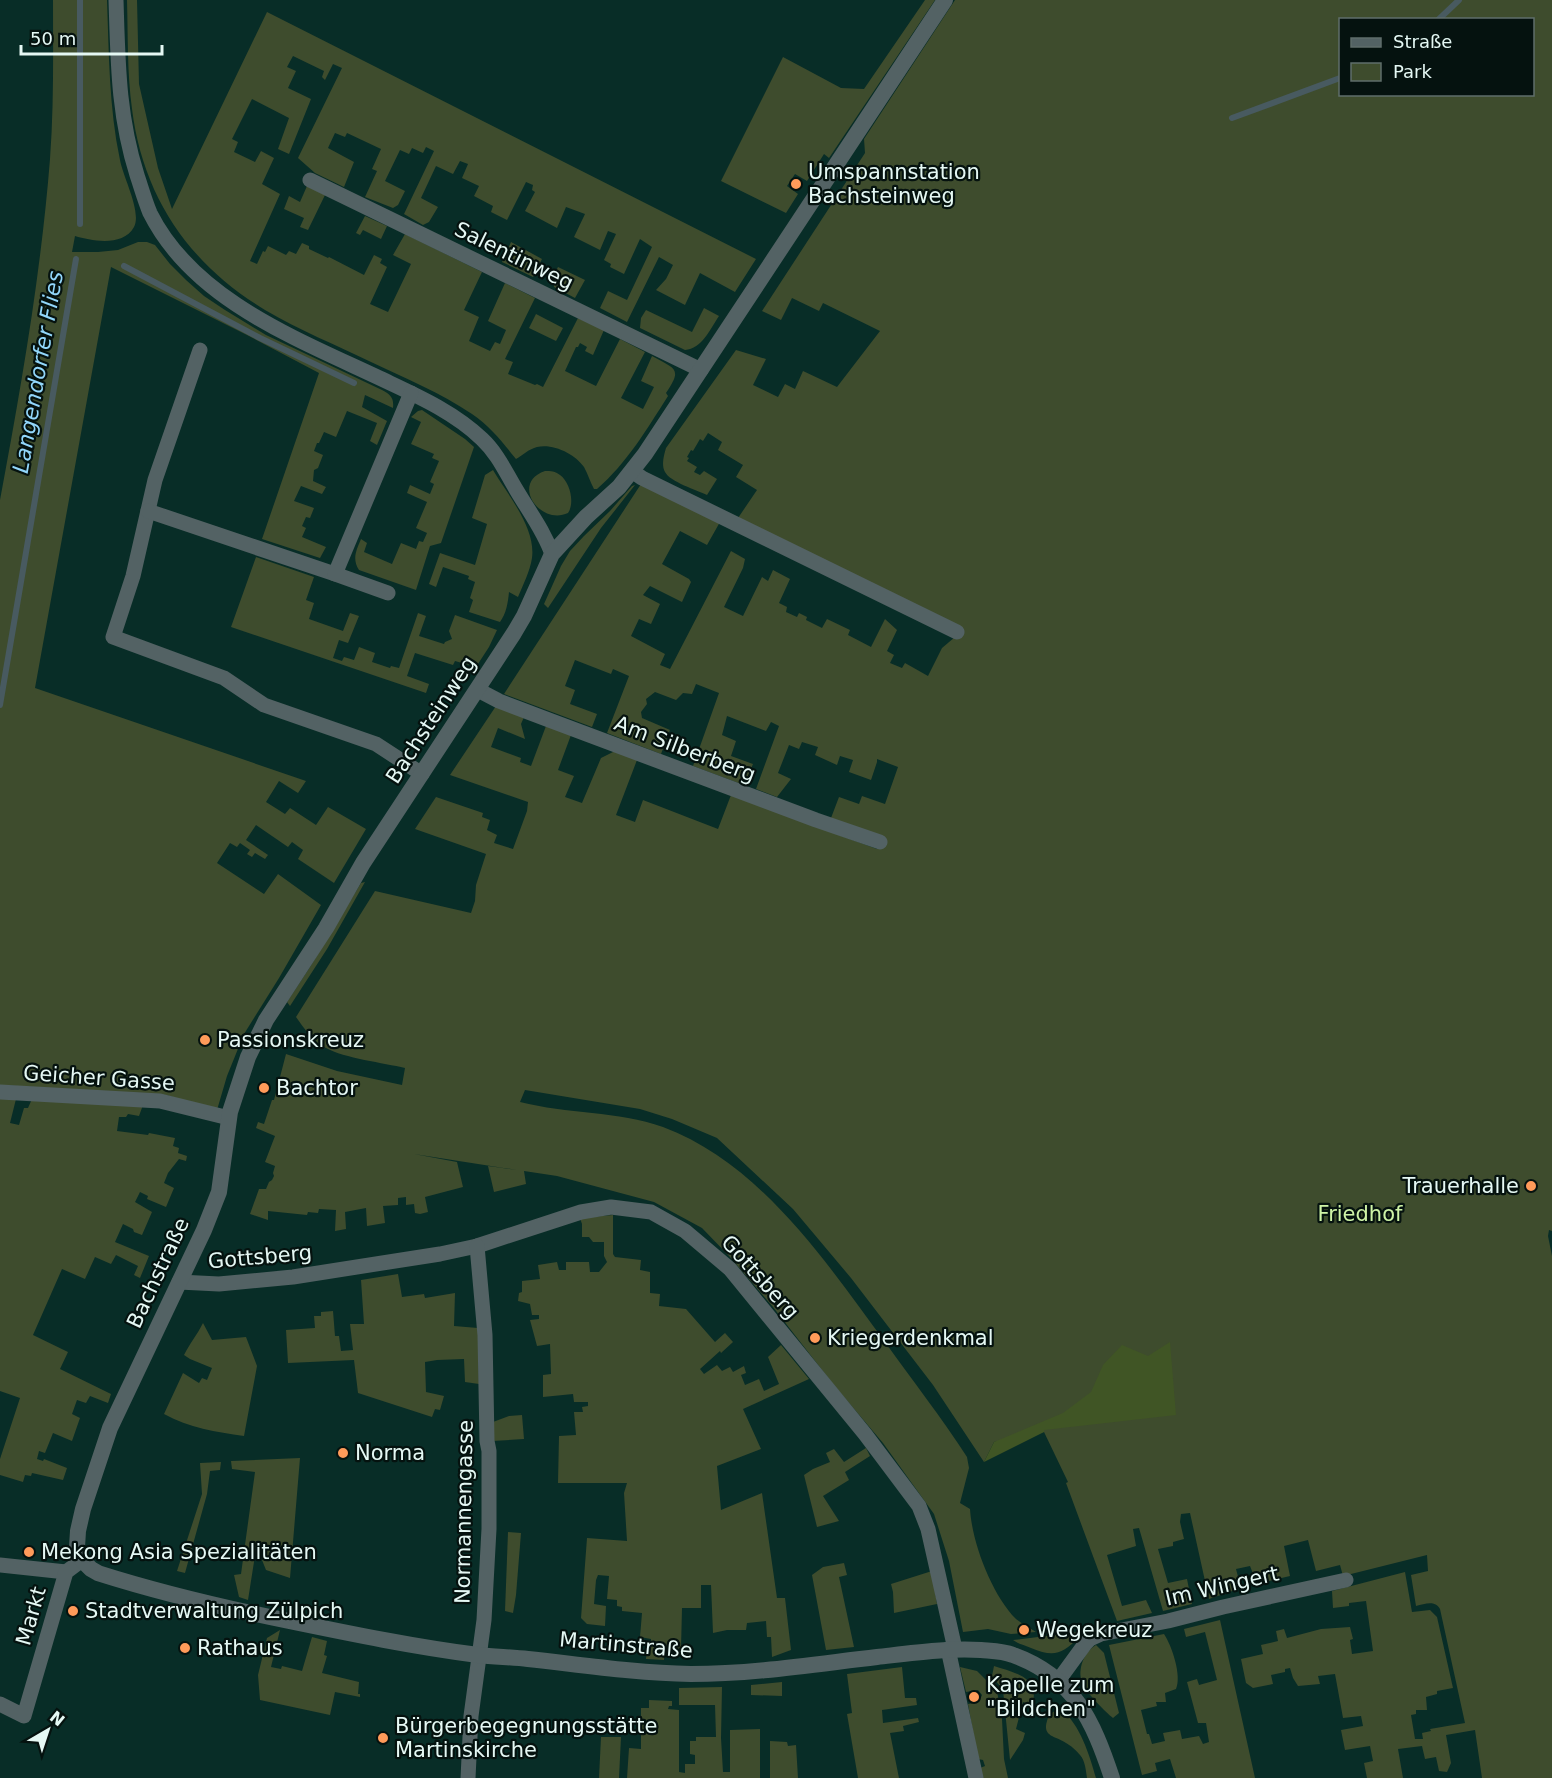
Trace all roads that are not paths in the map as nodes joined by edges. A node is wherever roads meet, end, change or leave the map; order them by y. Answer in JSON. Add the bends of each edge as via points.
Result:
{"nodes":[{"id":1,"x":116,"y":0,"type":"edge"},
{"id":2,"x":945,"y":0,"type":"edge"},
{"id":3,"x":310,"y":180,"type":"dead end"},
{"id":4,"x":200,"y":350,"type":"dead end"},
{"id":5,"x":701,"y":370,"type":"junction"},
{"id":6,"x":411,"y":393,"type":"junction"},
{"id":7,"x":632,"y":471,"type":"junction"},
{"id":8,"x":148,"y":512,"type":"junction"},
{"id":9,"x":552,"y":554,"type":"junction"},
{"id":10,"x":335,"y":574,"type":"junction"},
{"id":11,"x":387,"y":593,"type":"dead end"},
{"id":12,"x":957,"y":632,"type":"dead end"},
{"id":13,"x":478,"y":690,"type":"junction"},
{"id":14,"x":422,"y":774,"type":"junction"},
{"id":15,"x":880,"y":842,"type":"dead end"},
{"id":16,"x":277,"y":1003,"type":"joint"},
{"id":17,"x":0,"y":1092,"type":"edge"},
{"id":18,"x":229,"y":1118,"type":"junction"},
{"id":19,"x":477,"y":1246,"type":"junction"},
{"id":20,"x":179,"y":1282,"type":"junction"},
{"id":21,"x":82,"y":1560,"type":"junction"},
{"id":22,"x":0,"y":1565,"type":"edge"},
{"id":23,"x":66,"y":1572,"type":"junction"},
{"id":24,"x":1346,"y":1580,"type":"dead end"},
{"id":25,"x":952,"y":1649,"type":"junction"},
{"id":26,"x":479,"y":1655,"type":"junction"},
{"id":27,"x":1058,"y":1681,"type":"junction"},
{"id":28,"x":0,"y":1704,"type":"edge"},
{"id":29,"x":468,"y":1778,"type":"edge"},
{"id":30,"x":976,"y":1778,"type":"edge"},
{"id":31,"x":1112,"y":1778,"type":"edge"}],
"edges":[{"from":1,"to":6,"type":"street","via":[[124,126],[149,211],[169,243],[210,285],[260,319]]},
{"from":2,"to":5,"type":"street","name":"Bachsteinweg"},
{"from":3,"to":5,"type":"street","name":"Salentinweg"},
{"from":4,"to":8,"type":"street","via":[[155,480]]},
{"from":5,"to":7,"type":"street","name":"Bachsteinweg"},
{"from":6,"to":9,"type":"street","via":[[459,420],[498,457],[543,531]]},
{"from":6,"to":10,"type":"street"},
{"from":7,"to":9,"type":"street","name":"Bachsteinweg"},
{"from":7,"to":12,"type":"street"},
{"from":8,"to":10,"type":"street"},
{"from":8,"to":14,"type":"street","via":[[113,637],[224,678],[264,705],[376,744]]},
{"from":9,"to":13,"type":"street","name":"Bachsteinweg","via":[[524,616]]},
{"from":10,"to":11,"type":"street"},
{"from":13,"to":14,"type":"street","name":"Bachsteinweg"},
{"from":13,"to":15,"type":"street","name":"Am Silberberg"},
{"from":14,"to":16,"type":"street","name":"Bachsteinweg"},
{"from":16,"to":18,"type":"street","name":"Bachstraße","via":[[248,1057]]},
{"from":17,"to":18,"type":"street","name":"Geicher Gasse","via":[[160,1101]]},
{"from":18,"to":20,"type":"street","name":"Bachstraße","via":[[219,1192]]},
{"from":19,"to":20,"type":"street","name":"Gottsberg","via":[[294,1277],[219,1284]]},
{"from":19,"to":25,"type":"street","name":"Gottsberg","via":[[581,1212],[611,1207],[651,1212],[710,1250],[730,1269],[851,1417],[918,1506],[928,1529]]},
{"from":19,"to":26,"type":"street","name":"Normannengasse","via":[[489,1451],[489,1529]]},
{"from":20,"to":21,"type":"street","name":"Bachstraße","via":[[110,1428],[80,1521],[77,1547]]},
{"from":21,"to":23,"type":"street","name":"Markt"},
{"from":21,"to":26,"type":"street","name":"Martinstraße","via":[[98,1573],[207,1603]]},
{"from":22,"to":23,"type":"street","name":"Markt"},
{"from":23,"to":28,"type":"street","name":"Markt","via":[[24,1716]]},
{"from":24,"to":27,"type":"street","name":"Im Wingert","via":[[1101,1634],[1085,1644]]},
{"from":25,"to":26,"type":"street","name":"Martinstraße","via":[[758,1671],[694,1674]]},
{"from":25,"to":27,"type":"street","name":"Martinstraße","via":[[1011,1654]]},
{"from":25,"to":30,"type":"street","name":"Gottsberg"},
{"from":26,"to":29,"type":"street","name":"Normannengasse"},
{"from":27,"to":31,"type":"street","name":"Martinstraße","via":[[1089,1719]]}]}
